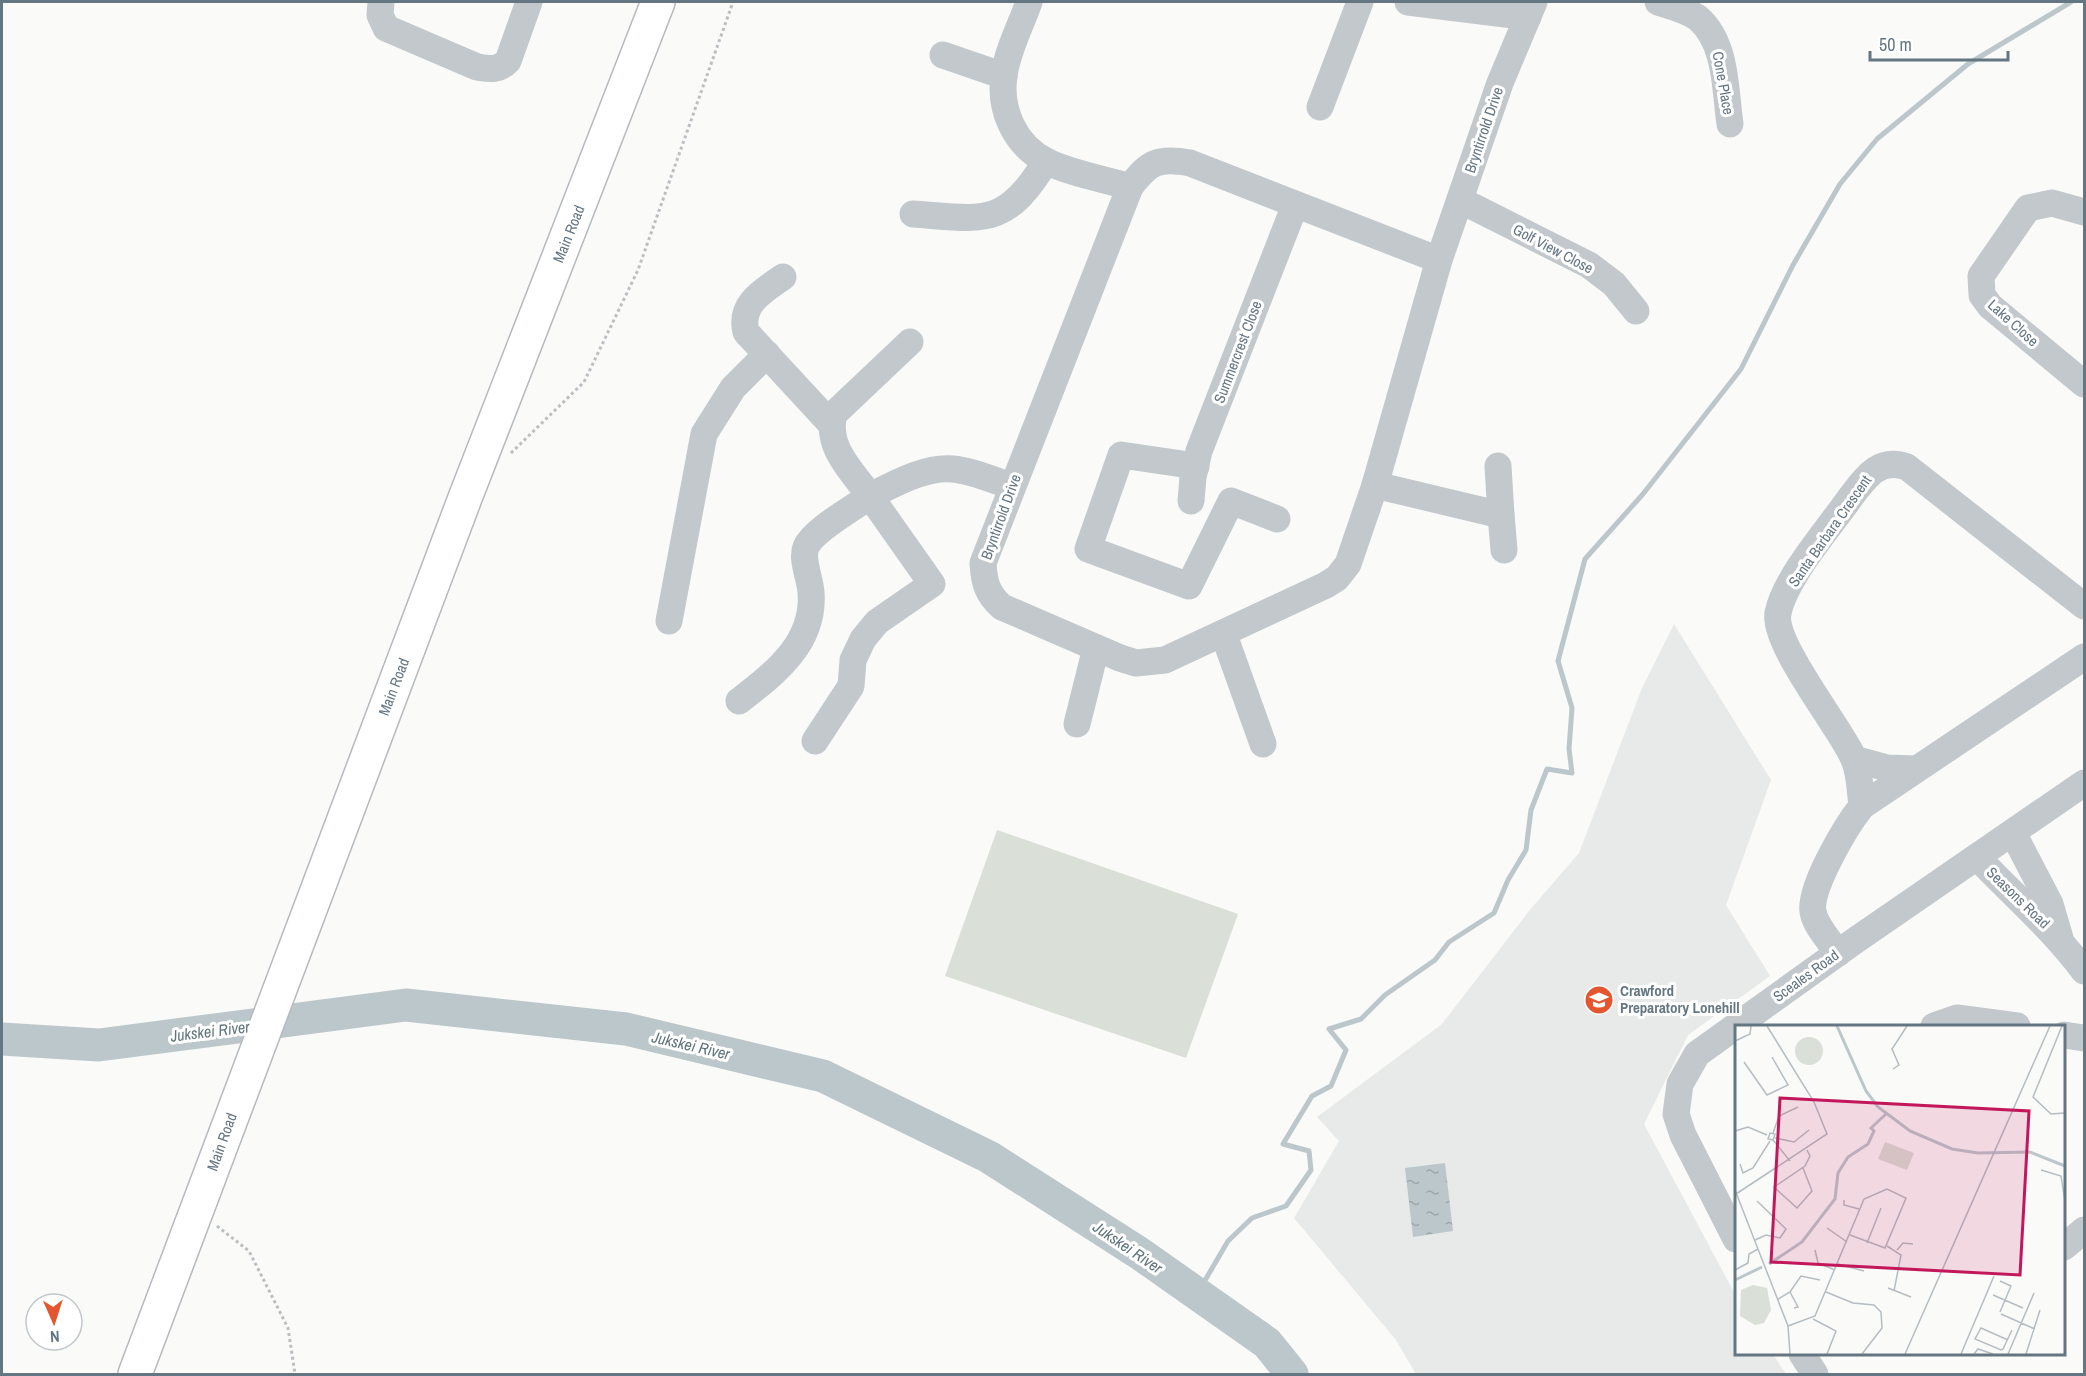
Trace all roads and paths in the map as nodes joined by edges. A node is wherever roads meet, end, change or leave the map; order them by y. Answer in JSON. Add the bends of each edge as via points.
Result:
{"nodes":[{"id":1,"x":381,"y":2,"type":"edge"},
{"id":2,"x":529,"y":2,"type":"edge"},
{"id":3,"x":658,"y":2,"type":"edge"},
{"id":4,"x":734,"y":2,"type":"edge"},
{"id":5,"x":1029,"y":2,"type":"edge"},
{"id":6,"x":1360,"y":2,"type":"edge"},
{"id":7,"x":1408,"y":2,"type":"edge"},
{"id":8,"x":1659,"y":2,"type":"edge"},
{"id":9,"x":1531,"y":9,"type":"edge"},
{"id":10,"x":943,"y":55,"type":"dead end"},
{"id":11,"x":1004,"y":76,"type":"junction"},
{"id":12,"x":1320,"y":107,"type":"dead end"},
{"id":13,"x":1730,"y":124,"type":"dead end"},
{"id":14,"x":1046,"y":161,"type":"junction"},
{"id":15,"x":1130,"y":187,"type":"junction"},
{"id":16,"x":1460,"y":200,"type":"junction"},
{"id":17,"x":1295,"y":206,"type":"junction"},
{"id":18,"x":2085,"y":212,"type":"edge"},
{"id":19,"x":913,"y":214,"type":"dead end"},
{"id":20,"x":1439,"y":260,"type":"junction"},
{"id":21,"x":783,"y":277,"type":"dead end"},
{"id":22,"x":1636,"y":311,"type":"dead end"},
{"id":23,"x":910,"y":342,"type":"dead end"},
{"id":24,"x":766,"y":354,"type":"junction"},
{"id":25,"x":2085,"y":384,"type":"edge"},
{"id":26,"x":831,"y":424,"type":"junction"},
{"id":27,"x":507,"y":456,"type":"dead end"},
{"id":28,"x":1196,"y":466,"type":"junction"},
{"id":29,"x":1498,"y":466,"type":"dead end"},
{"id":30,"x":1375,"y":485,"type":"junction"},
{"id":31,"x":1011,"y":486,"type":"junction"},
{"id":32,"x":870,"y":496,"type":"junction"},
{"id":33,"x":1191,"y":501,"type":"dead end"},
{"id":34,"x":1501,"y":515,"type":"junction"},
{"id":35,"x":1277,"y":519,"type":"dead end"},
{"id":36,"x":1504,"y":550,"type":"dead end"},
{"id":37,"x":2085,"y":606,"type":"edge"},
{"id":38,"x":669,"y":621,"type":"dead end"},
{"id":39,"x":1224,"y":635,"type":"junction"},
{"id":40,"x":1096,"y":648,"type":"junction"},
{"id":41,"x":2085,"y":657,"type":"edge"},
{"id":42,"x":739,"y":701,"type":"dead end"},
{"id":43,"x":1077,"y":724,"type":"dead end"},
{"id":44,"x":814,"y":741,"type":"dead end"},
{"id":45,"x":1263,"y":744,"type":"dead end"},
{"id":46,"x":1854,"y":759,"type":"junction"},
{"id":47,"x":1916,"y":769,"type":"junction"},
{"id":48,"x":2085,"y":783,"type":"edge"},
{"id":49,"x":1862,"y":806,"type":"junction"},
{"id":50,"x":2013,"y":832,"type":"junction"},
{"id":51,"x":1977,"y":857,"type":"junction"},
{"id":52,"x":2060,"y":938,"type":"junction"},
{"id":53,"x":1847,"y":946,"type":"junction"},
{"id":54,"x":2085,"y":970,"type":"edge"},
{"id":55,"x":1736,"y":1025,"type":"edge"},
{"id":56,"x":1937,"y":1025,"type":"edge"},
{"id":57,"x":2010,"y":1025,"type":"edge"},
{"id":58,"x":1735,"y":1026,"type":"edge"},
{"id":59,"x":2065,"y":1035,"type":"edge"},
{"id":60,"x":2085,"y":1038,"type":"edge"},
{"id":61,"x":196,"y":1210,"type":"junction"},
{"id":62,"x":2085,"y":1230,"type":"edge"},
{"id":63,"x":1735,"y":1235,"type":"edge"},
{"id":64,"x":2065,"y":1246,"type":"edge"},
{"id":65,"x":1803,"y":1355,"type":"edge"},
{"id":66,"x":135,"y":1374,"type":"edge"},
{"id":67,"x":295,"y":1374,"type":"edge"},
{"id":68,"x":1815,"y":1374,"type":"edge"}],
"edges":[{"from":1,"to":2,"type":"street","via":[[380,15],[386,28],[477,67],[493,69],[508,61]]},
{"from":3,"to":61,"type":"main road","name":"Main Road","via":[[465,498]]},
{"from":4,"to":27,"type":"path","via":[[638,270],[584,382]]},
{"from":5,"to":11,"type":"street"},
{"from":6,"to":12,"type":"street"},
{"from":7,"to":9,"type":"street"},
{"from":8,"to":13,"type":"street","name":"Cone Place","via":[[1697,18],[1711,34],[1720,50]]},
{"from":9,"to":16,"type":"street","name":"Bryntirrold Drive"},
{"from":10,"to":11,"type":"street"},
{"from":11,"to":14,"type":"street","via":[[1007,118],[1015,134]]},
{"from":14,"to":15,"type":"street"},
{"from":14,"to":19,"type":"street","via":[[1028,190],[993,216]]},
{"from":15,"to":17,"type":"street","name":"Bryntirrold Drive","via":[[1155,162],[1172,160],[1190,163]]},
{"from":15,"to":31,"type":"street","name":"Bryntirrold Drive"},
{"from":16,"to":20,"type":"street","name":"Bryntirrold Drive"},
{"from":16,"to":22,"type":"street","name":"Golf View Close","via":[[1589,266],[1614,284]]},
{"from":17,"to":20,"type":"street","name":"Bryntirrold Drive"},
{"from":17,"to":28,"type":"street","name":"Summercrest Close"},
{"from":18,"to":25,"type":"street","name":"Lake Close","via":[[2052,203],[2028,208],[1981,276],[1980,285],[1990,306]]},
{"from":20,"to":30,"type":"street","name":"Bryntirrold Drive"},
{"from":21,"to":24,"type":"street","via":[[753,298],[743,321],[746,332]]},
{"from":23,"to":26,"type":"street","via":[[834,414]]},
{"from":24,"to":26,"type":"street"},
{"from":24,"to":38,"type":"street","via":[[733,388],[704,434]]},
{"from":26,"to":32,"type":"street","via":[[836,449]]},
{"from":28,"to":33,"type":"street","name":"Summercrest Close"},
{"from":28,"to":35,"type":"street","via":[[1121,455],[1088,549],[1189,586],[1231,501]]},
{"from":29,"to":34,"type":"street"},
{"from":30,"to":34,"type":"street"},
{"from":30,"to":39,"type":"street","name":"Bryntirrold Drive","via":[[1354,551],[1337,578]]},
{"from":31,"to":32,"type":"street","via":[[963,471],[940,469]]},
{"from":31,"to":40,"type":"street","name":"Bryntirrold Drive","via":[[983,563],[990,596],[1002,607]]},
{"from":32,"to":42,"type":"street","via":[[810,540],[805,556],[810,605],[799,645],[770,677]]},
{"from":32,"to":44,"type":"street","via":[[932,584],[877,622],[863,639],[853,660],[851,686]]},
{"from":34,"to":36,"type":"street"},
{"from":37,"to":46,"type":"street","name":"Santa Barbara Crescent","via":[[1907,467],[1896,463],[1875,468],[1804,562],[1781,602],[1777,617],[1784,643]]},
{"from":39,"to":40,"type":"street","name":"Bryntirrold Drive","via":[[1152,663],[1136,663]]},
{"from":39,"to":45,"type":"street"},
{"from":40,"to":43,"type":"street"},
{"from":41,"to":47,"type":"street"},
{"from":46,"to":47,"type":"street","via":[[1887,768]]},
{"from":46,"to":49,"type":"street","name":"Santa Barbara Crescent"},
{"from":47,"to":49,"type":"street"},
{"from":48,"to":50,"type":"street","name":"Sceales Road"},
{"from":49,"to":53,"type":"street","via":[[1841,833],[1814,899],[1814,914]]},
{"from":50,"to":51,"type":"street","name":"Sceales Road"},
{"from":50,"to":52,"type":"street","name":"Seasons Road","via":[[2050,904]]},
{"from":51,"to":52,"type":"street","name":"Seasons Road"},
{"from":51,"to":53,"type":"street","name":"Sceales Road"},
{"from":52,"to":54,"type":"street","name":"Seasons Road"},
{"from":53,"to":55,"type":"street","name":"Sceales Road"},
{"from":56,"to":57,"type":"street","via":[[1957,1018]]},
{"from":58,"to":63,"type":"street","name":"Sceales Road","via":[[1697,1054],[1680,1084],[1677,1114],[1683,1135]]},
{"from":59,"to":60,"type":"street"},
{"from":61,"to":66,"type":"main road","name":"Main Road"},
{"from":61,"to":67,"type":"path","via":[[249,1251],[288,1328]]},
{"from":62,"to":64,"type":"street"},
{"from":65,"to":68,"type":"street"}]}
